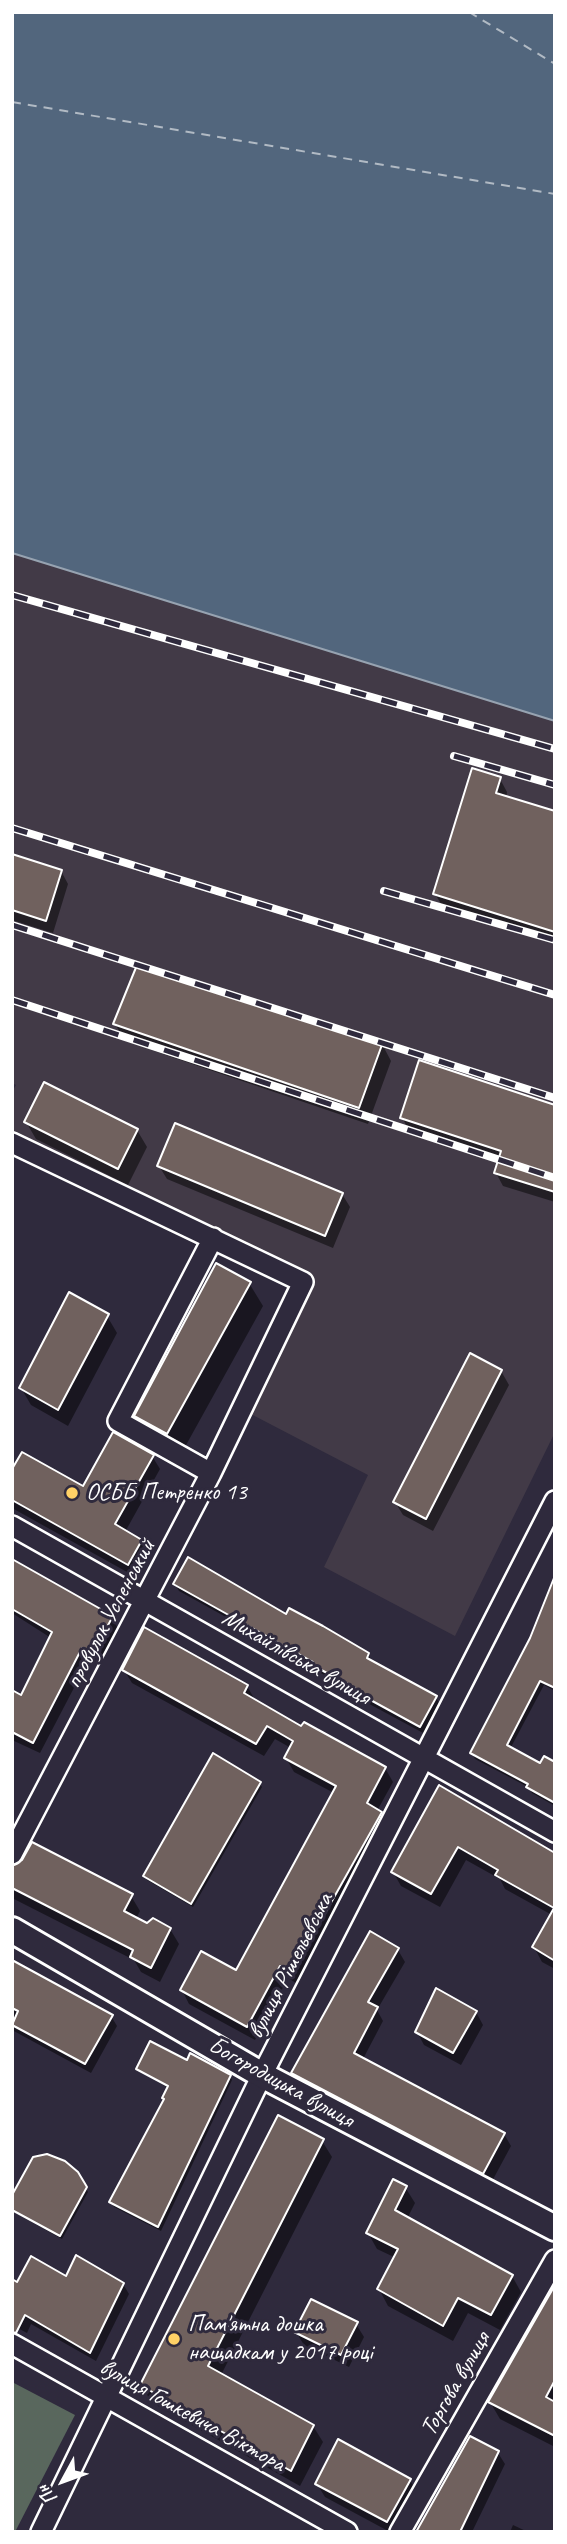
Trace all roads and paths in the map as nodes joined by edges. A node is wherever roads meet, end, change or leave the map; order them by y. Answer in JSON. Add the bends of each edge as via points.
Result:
{"nodes":[{"id":1,"x":12,"y":1143,"type":"edge"},
{"id":2,"x":213,"y":1238,"type":"junction"},
{"id":3,"x":211,"y":1473,"type":"junction"},
{"id":4,"x":555,"y":1501,"type":"edge"},
{"id":5,"x":12,"y":1526,"type":"edge"},
{"id":6,"x":146,"y":1600,"type":"junction"},
{"id":7,"x":424,"y":1760,"type":"junction"},
{"id":8,"x":555,"y":1832,"type":"edge"},
{"id":9,"x":12,"y":1854,"type":"edge"},
{"id":10,"x":12,"y":1930,"type":"edge"},
{"id":11,"x":262,"y":2074,"type":"junction"},
{"id":12,"x":554,"y":2226,"type":"edge"},
{"id":13,"x":555,"y":2260,"type":"edge"},
{"id":14,"x":12,"y":2344,"type":"edge"},
{"id":15,"x":108,"y":2398,"type":"junction"},
{"id":16,"x":41,"y":2532,"type":"edge"},
{"id":17,"x":347,"y":2532,"type":"edge"},
{"id":18,"x":400,"y":2532,"type":"edge"}],
"edges":[{"from":1,"to":2,"type":"street"},
{"from":2,"to":3,"type":"street","name":"провулок Успенський","via":[[303,1282]]},
{"from":2,"to":3,"type":"street","via":[[118,1421]]},
{"from":3,"to":6,"type":"street","name":"провулок Успенський"},
{"from":4,"to":7,"type":"street","name":"вулиця Рішельєвська"},
{"from":5,"to":6,"type":"street","name":"Михайлівська вулиця"},
{"from":6,"to":7,"type":"street","name":"Михайлівська вулиця"},
{"from":6,"to":9,"type":"street","name":"провулок Успенський"},
{"from":7,"to":8,"type":"street","name":"Михайлівська вулиця"},
{"from":7,"to":11,"type":"street","name":"вулиця Рішельєвська"},
{"from":10,"to":11,"type":"street","name":"Богородицька вулиця"},
{"from":11,"to":12,"type":"street","name":"Богородицька вулиця"},
{"from":11,"to":15,"type":"street","name":"вулиця Рішельєвська"},
{"from":13,"to":18,"type":"street","name":"Торгова вулиця"},
{"from":14,"to":15,"type":"street","name":"вулиця Гошкевича Віктора"},
{"from":15,"to":16,"type":"street","name":"вулиця Рішельєвська"},
{"from":15,"to":17,"type":"street","name":"вулиця Гошкевича Віктора"}]}
